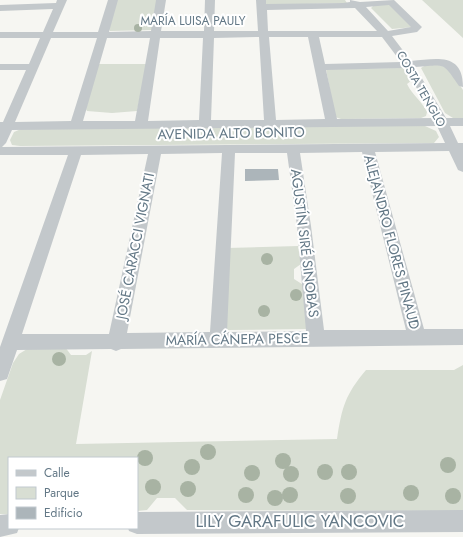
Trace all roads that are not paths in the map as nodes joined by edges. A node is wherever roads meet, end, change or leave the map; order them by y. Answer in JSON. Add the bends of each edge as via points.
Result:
{"nodes":[{"id":1,"x":113,"y":0,"type":"edge"},
{"id":2,"x":161,"y":0,"type":"edge"},
{"id":3,"x":210,"y":0,"type":"edge"},
{"id":4,"x":356,"y":2,"type":"edge"},
{"id":5,"x":61,"y":3,"type":"edge"},
{"id":6,"x":261,"y":3,"type":"edge"},
{"id":7,"x":0,"y":8,"type":"edge"},
{"id":8,"x":0,"y":34,"type":"edge"},
{"id":9,"x":48,"y":34,"type":"junction"},
{"id":10,"x":104,"y":34,"type":"junction"},
{"id":11,"x":156,"y":34,"type":"junction"},
{"id":12,"x":208,"y":34,"type":"junction"},
{"id":13,"x":263,"y":34,"type":"junction"},
{"id":14,"x":313,"y":34,"type":"junction"},
{"id":15,"x":385,"y":34,"type":"junction"},
{"id":16,"x":409,"y":64,"type":"junction"},
{"id":17,"x":0,"y":67,"type":"edge"},
{"id":18,"x":33,"y":67,"type":"junction"},
{"id":19,"x":321,"y":67,"type":"junction"},
{"id":20,"x":463,"y":84,"type":"edge"},
{"id":21,"x":441,"y":122,"type":"junction"},
{"id":22,"x":463,"y":122,"type":"edge"},
{"id":23,"x":270,"y":123,"type":"junction"},
{"id":24,"x":332,"y":123,"type":"junction"},
{"id":25,"x":141,"y":124,"type":"junction"},
{"id":26,"x":205,"y":124,"type":"junction"},
{"id":27,"x":76,"y":125,"type":"junction"},
{"id":28,"x":4,"y":126,"type":"edge"},
{"id":29,"x":0,"y":143,"type":"edge"},
{"id":30,"x":458,"y":147,"type":"edge"},
{"id":31,"x":293,"y":148,"type":"junction"},
{"id":32,"x":367,"y":148,"type":"junction"},
{"id":33,"x":229,"y":149,"type":"junction"},
{"id":34,"x":76,"y":150,"type":"junction"},
{"id":35,"x":155,"y":150,"type":"junction"},
{"id":36,"x":0,"y":151,"type":"edge"},
{"id":37,"x":463,"y":167,"type":"edge"},
{"id":38,"x":416,"y":337,"type":"junction"},
{"id":39,"x":463,"y":337,"type":"edge"},
{"id":40,"x":316,"y":338,"type":"junction"},
{"id":41,"x":218,"y":339,"type":"junction"},
{"id":42,"x":11,"y":342,"type":"junction"},
{"id":43,"x":116,"y":343,"type":"junction"},
{"id":44,"x":0,"y":373,"type":"edge"},
{"id":45,"x":463,"y":521,"type":"edge"},
{"id":46,"x":138,"y":523,"type":"edge"}],
"edges":[{"from":1,"to":10,"type":"street"},
{"from":2,"to":11,"type":"street"},
{"from":3,"to":12,"type":"street"},
{"from":4,"to":6,"type":"street"},
{"from":4,"to":15,"type":"street","name":"COSTA TENGLO"},
{"from":4,"to":15,"type":"street","name":"MARÍA LUISA PAULY","via":[[391,2],[417,26],[414,30]]},
{"from":5,"to":7,"type":"street"},
{"from":5,"to":9,"type":"street"},
{"from":6,"to":13,"type":"street"},
{"from":8,"to":9,"type":"street","name":"MARÍA LUISA PAULY"},
{"from":9,"to":10,"type":"street","name":"MARÍA LUISA PAULY"},
{"from":9,"to":18,"type":"street"},
{"from":10,"to":11,"type":"street","name":"MARÍA LUISA PAULY"},
{"from":10,"to":27,"type":"street"},
{"from":11,"to":12,"type":"street","name":"MARÍA LUISA PAULY"},
{"from":11,"to":25,"type":"street"},
{"from":12,"to":13,"type":"street","name":"MARÍA LUISA PAULY"},
{"from":12,"to":26,"type":"street"},
{"from":13,"to":14,"type":"street","name":"MARÍA LUISA PAULY"},
{"from":13,"to":23,"type":"street"},
{"from":14,"to":15,"type":"street","name":"MARÍA LUISA PAULY"},
{"from":14,"to":19,"type":"street"},
{"from":15,"to":16,"type":"street","name":"COSTA TENGLO"},
{"from":16,"to":19,"type":"street"},
{"from":16,"to":20,"type":"street","via":[[434,61],[447,63]]},
{"from":16,"to":21,"type":"street","name":"COSTA TENGLO"},
{"from":17,"to":18,"type":"street"},
{"from":18,"to":28,"type":"street"},
{"from":19,"to":24,"type":"street"},
{"from":21,"to":22,"type":"street","name":"AVENIDA ALTO BONITO"},
{"from":21,"to":24,"type":"street","name":"AVENIDA ALTO BONITO"},
{"from":21,"to":30,"type":"street","name":"COSTA TENGLO"},
{"from":23,"to":24,"type":"street","name":"AVENIDA ALTO BONITO"},
{"from":23,"to":26,"type":"street","name":"AVENIDA ALTO BONITO"},
{"from":25,"to":26,"type":"street","name":"AVENIDA ALTO BONITO"},
{"from":25,"to":27,"type":"street","name":"AVENIDA ALTO BONITO"},
{"from":27,"to":28,"type":"street","name":"AVENIDA ALTO BONITO"},
{"from":28,"to":29,"type":"street"},
{"from":30,"to":32,"type":"street","name":"AVENIDA ALTO BONITO"},
{"from":30,"to":37,"type":"street","name":"COSTA TENGLO"},
{"from":31,"to":32,"type":"street","name":"AVENIDA ALTO BONITO"},
{"from":31,"to":33,"type":"street","name":"AVENIDA ALTO BONITO"},
{"from":31,"to":40,"type":"street","name":"AGUSTÍN SIRÉ SINOBAS"},
{"from":32,"to":38,"type":"street","name":"ALEJANDRO FLORES PINAUD"},
{"from":33,"to":35,"type":"street","name":"AVENIDA ALTO BONITO"},
{"from":33,"to":41,"type":"street"},
{"from":34,"to":35,"type":"street","name":"AVENIDA ALTO BONITO"},
{"from":34,"to":36,"type":"street","name":"AVENIDA ALTO BONITO"},
{"from":34,"to":42,"type":"street"},
{"from":35,"to":43,"type":"street","name":"JOSÉ CARACCI VIGNATI"},
{"from":38,"to":39,"type":"street","name":"MARÍA CÁNEPA PESCE"},
{"from":38,"to":40,"type":"street","name":"MARÍA CÁNEPA PESCE"},
{"from":40,"to":41,"type":"street","name":"MARÍA CÁNEPA PESCE"},
{"from":41,"to":43,"type":"street","name":"MARÍA CÁNEPA PESCE"},
{"from":42,"to":43,"type":"street","name":"MARÍA CÁNEPA PESCE"},
{"from":42,"to":44,"type":"street"},
{"from":45,"to":46,"type":"street","name":"LILY GARAFULIC YANCOVIC"}]}
